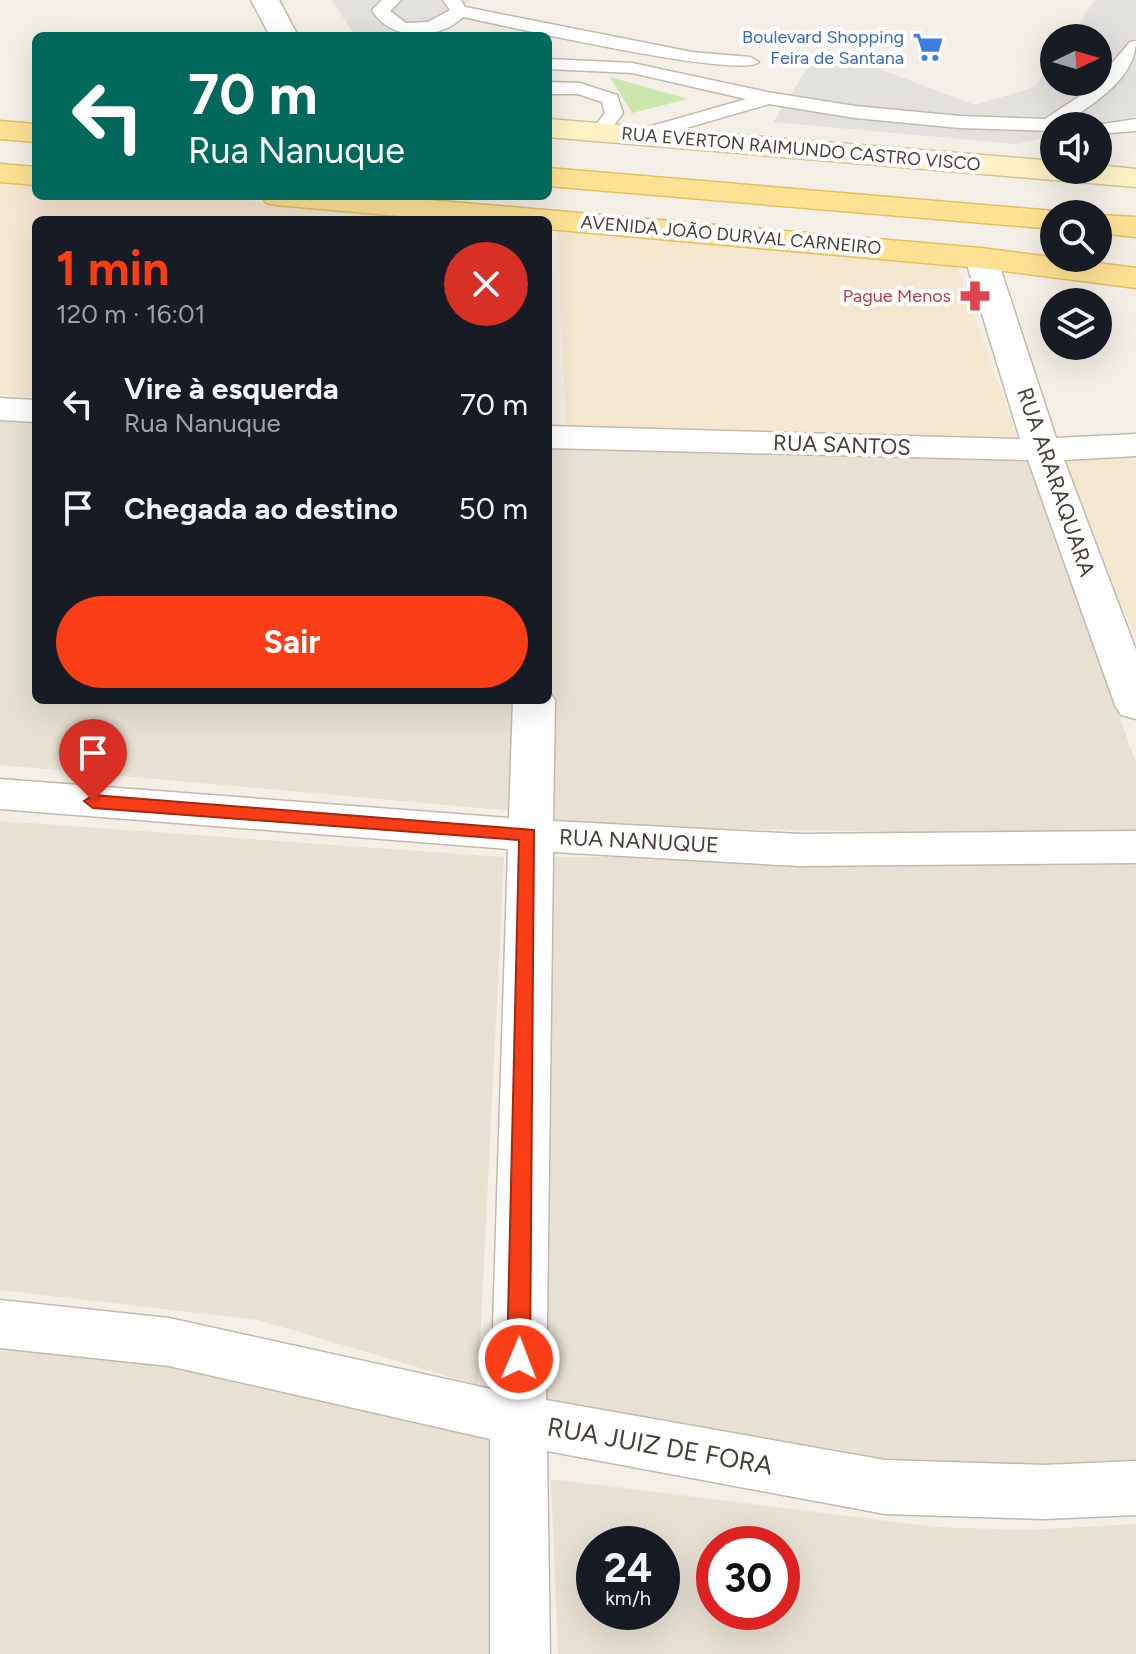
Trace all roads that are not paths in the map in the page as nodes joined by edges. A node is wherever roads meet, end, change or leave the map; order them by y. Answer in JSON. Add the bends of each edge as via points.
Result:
{"nodes":[{"id":1,"x":265,"y":0,"type":"edge"},
{"id":2,"x":456,"y":6,"type":"edge"},
{"id":3,"x":388,"y":14,"type":"edge"},
{"id":4,"x":435,"y":31,"type":"edge"},
{"id":5,"x":282,"y":32,"type":"edge"},
{"id":6,"x":1136,"y":46,"type":"edge"},
{"id":7,"x":750,"y":62,"type":"dead end"},
{"id":8,"x":552,"y":64,"type":"edge"},
{"id":9,"x":552,"y":88,"type":"edge"},
{"id":10,"x":767,"y":98,"type":"junction"},
{"id":11,"x":1068,"y":112,"type":"edge"},
{"id":12,"x":1040,"y":124,"type":"edge"},
{"id":13,"x":1136,"y":125,"type":"edge"},
{"id":14,"x":32,"y":126,"type":"edge"},
{"id":15,"x":1112,"y":127,"type":"edge"},
{"id":16,"x":552,"y":128,"type":"edge"},
{"id":17,"x":0,"y":130,"type":"edge"},
{"id":18,"x":599,"y":132,"type":"junction"},
{"id":19,"x":32,"y":133,"type":"edge"},
{"id":20,"x":641,"y":135,"type":"junction"},
{"id":21,"x":1040,"y":169,"type":"edge"},
{"id":22,"x":0,"y":173,"type":"edge"},
{"id":23,"x":32,"y":176,"type":"edge"},
{"id":24,"x":552,"y":177,"type":"edge"},
{"id":25,"x":321,"y":200,"type":"edge"},
{"id":26,"x":499,"y":216,"type":"edge"},
{"id":27,"x":1040,"y":219,"type":"edge"},
{"id":28,"x":552,"y":221,"type":"edge"},
{"id":29,"x":1112,"y":225,"type":"edge"},
{"id":30,"x":1136,"y":227,"type":"edge"},
{"id":31,"x":981,"y":258,"type":"junction"},
{"id":32,"x":1136,"y":278,"type":"edge"},
{"id":33,"x":0,"y":409,"type":"edge"},
{"id":34,"x":32,"y":411,"type":"edge"},
{"id":35,"x":552,"y":437,"type":"edge"},
{"id":36,"x":1136,"y":445,"type":"edge"},
{"id":37,"x":1042,"y":450,"type":"junction"},
{"id":38,"x":534,"y":704,"type":"edge"},
{"id":39,"x":1136,"y":705,"type":"edge"},
{"id":40,"x":0,"y":794,"type":"edge"},
{"id":41,"x":528,"y":835,"type":"junction"},
{"id":42,"x":1136,"y":847,"type":"edge"},
{"id":43,"x":0,"y":1324,"type":"edge"},
{"id":44,"x":518,"y":1420,"type":"junction"},
{"id":45,"x":1136,"y":1488,"type":"edge"},
{"id":46,"x":520,"y":1654,"type":"edge"}],
"edges":[{"from":1,"to":5,"type":"street"},
{"from":2,"to":4,"type":"lane","via":[[455,18]]},
{"from":2,"to":7,"type":"lane","via":[[692,57]]},
{"from":3,"to":4,"type":"lane"},
{"from":6,"to":11,"type":"lane","via":[[1096,94]]},
{"from":8,"to":10,"type":"lane","via":[[632,68]]},
{"from":9,"to":18,"type":"lane","via":[[580,89],[610,99],[614,113]]},
{"from":10,"to":12,"type":"lane","via":[[907,118]]},
{"from":10,"to":20,"type":"lane"},
{"from":13,"to":15,"type":"lane"},
{"from":14,"to":17,"type":"street"},
{"from":16,"to":18,"type":"street","name":"RUA EVERTON RAIMUNDO CASTRO VISCO"},
{"from":17,"to":19,"type":"main road"},
{"from":18,"to":20,"type":"street","name":"RUA EVERTON RAIMUNDO CASTRO VISCO"},
{"from":20,"to":21,"type":"street","name":"RUA EVERTON RAIMUNDO CASTRO VISCO"},
{"from":22,"to":23,"type":"main road"},
{"from":24,"to":27,"type":"main road","name":"AVENIDA JOÃO DURVAL CARNEIRO"},
{"from":25,"to":26,"type":"main road","name":"AVENIDA JOÃO DURVAL CARNEIRO"},
{"from":28,"to":31,"type":"main road","name":"AVENIDA JOÃO DURVAL CARNEIRO"},
{"from":29,"to":30,"type":"main road"},
{"from":31,"to":32,"type":"main road","name":"AVENIDA JOÃO DURVAL CARNEIRO"},
{"from":31,"to":37,"type":"street","name":"RUA ARARAQUARA"},
{"from":33,"to":34,"type":"street"},
{"from":35,"to":37,"type":"street","name":"RUA SANTOS"},
{"from":36,"to":37,"type":"street","name":"RUA SANTOS"},
{"from":37,"to":39,"type":"street","name":"RUA ARARAQUARA"},
{"from":38,"to":41,"type":"street"},
{"from":40,"to":41,"type":"street","name":"RUA NANUQUE"},
{"from":41,"to":42,"type":"street","name":"RUA NANUQUE","via":[[799,850]]},
{"from":41,"to":44,"type":"street"},
{"from":43,"to":44,"type":"street","name":"RUA JUIZ DE FORA","via":[[169,1342]]},
{"from":44,"to":45,"type":"street","name":"RUA JUIZ DE FORA","via":[[885,1487],[1044,1492]]},
{"from":44,"to":46,"type":"street"}]}
